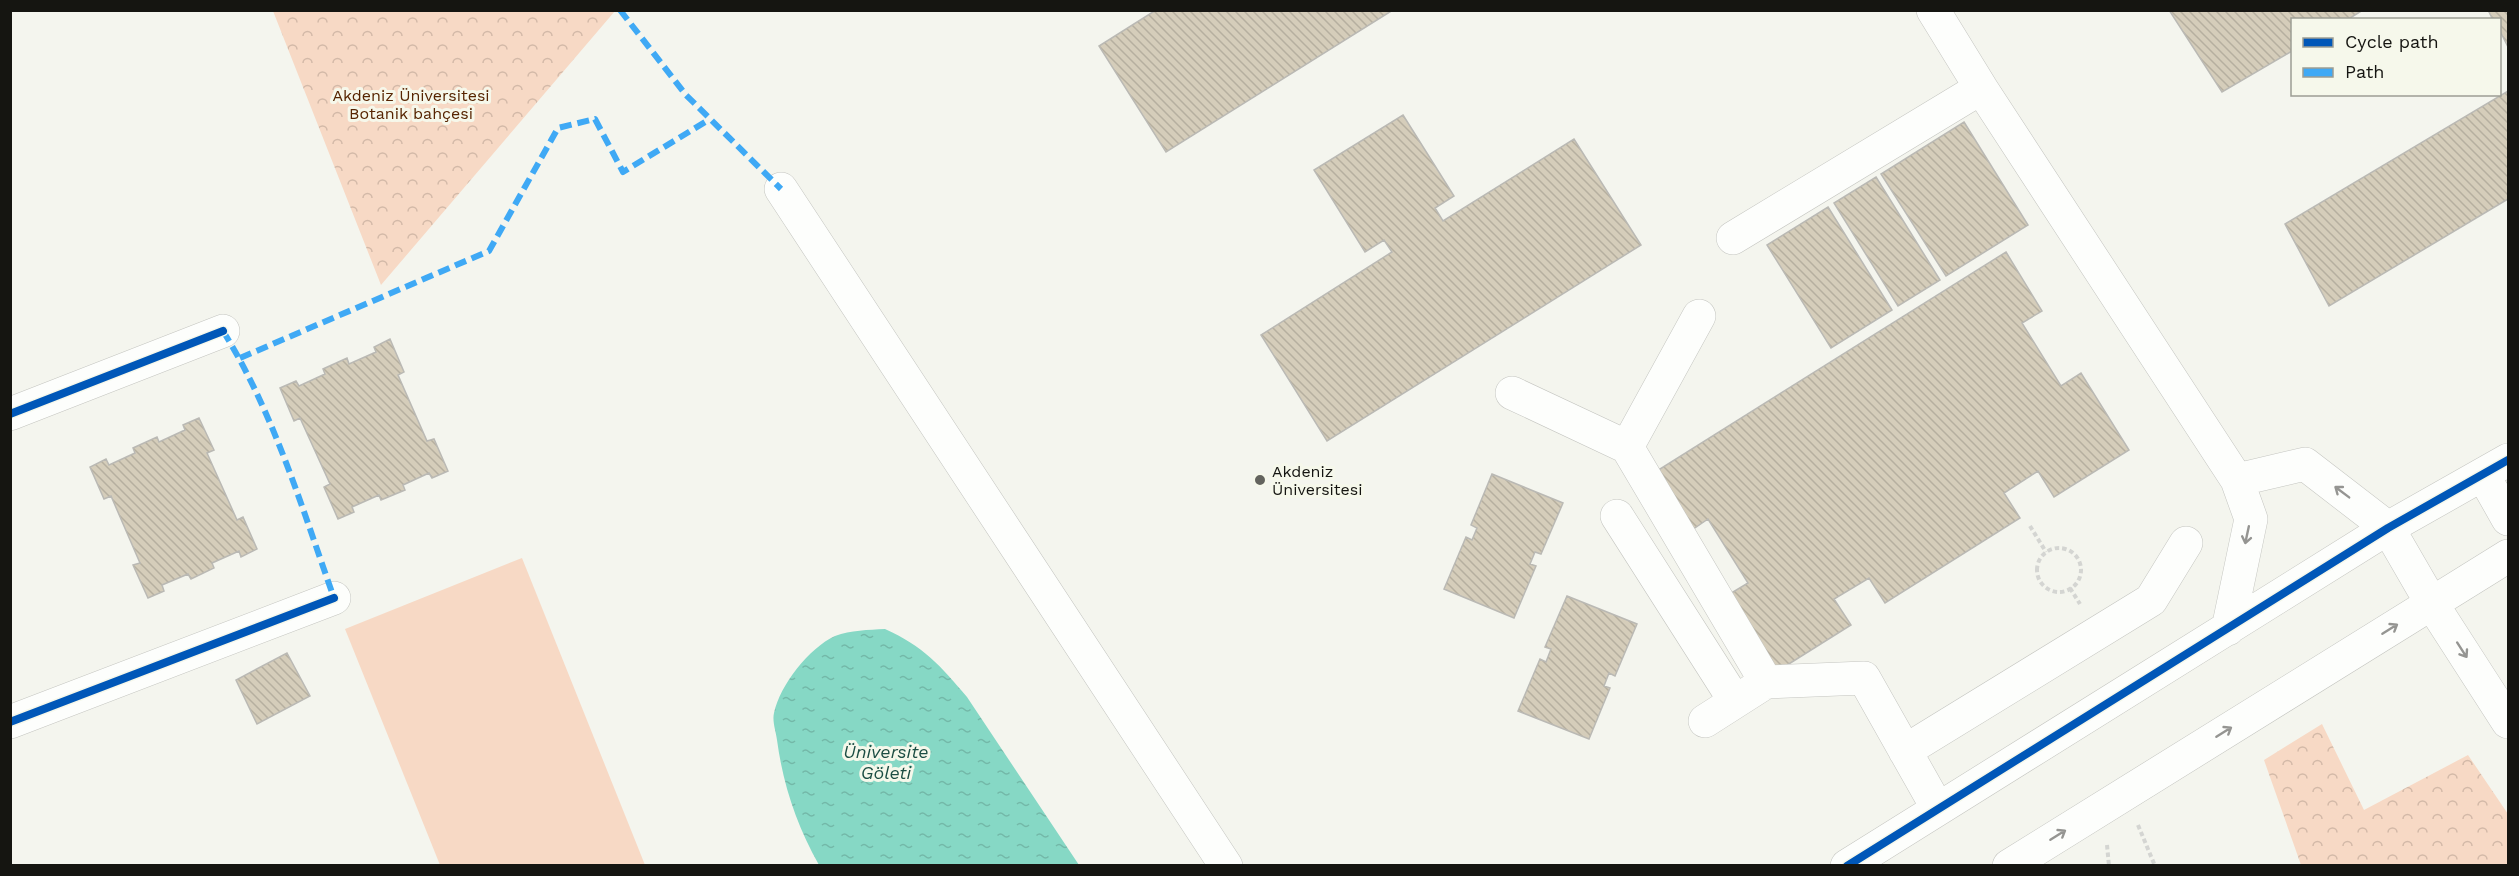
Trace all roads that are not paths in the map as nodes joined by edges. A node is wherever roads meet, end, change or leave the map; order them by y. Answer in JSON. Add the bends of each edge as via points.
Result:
{"nodes":[{"id":1,"x":1933,"y":10,"type":"edge"},
{"id":2,"x":1981,"y":88,"type":"junction"},
{"id":3,"x":781,"y":189,"type":"dead end"},
{"id":4,"x":1733,"y":238,"type":"dead end"},
{"id":5,"x":1699,"y":316,"type":"dead end"},
{"id":6,"x":223,"y":331,"type":"dead end"},
{"id":7,"x":1512,"y":393,"type":"dead end"},
{"id":8,"x":10,"y":414,"type":"edge"},
{"id":9,"x":1627,"y":447,"type":"junction"},
{"id":10,"x":2496,"y":468,"type":"edge"},
{"id":11,"x":2237,"y":480,"type":"junction"},
{"id":12,"x":1617,"y":516,"type":"dead end"},
{"id":13,"x":2508,"y":519,"type":"edge"},
{"id":14,"x":2388,"y":528,"type":"junction"},
{"id":15,"x":2186,"y":543,"type":"dead end"},
{"id":16,"x":2508,"y":556,"type":"edge"},
{"id":17,"x":334,"y":598,"type":"dead end"},
{"id":18,"x":2432,"y":604,"type":"junction"},
{"id":19,"x":2228,"y":628,"type":"junction"},
{"id":20,"x":1766,"y":682,"type":"junction"},
{"id":21,"x":1735,"y":701,"type":"junction"},
{"id":22,"x":1705,"y":721,"type":"dead end"},
{"id":23,"x":10,"y":722,"type":"edge"},
{"id":24,"x":2508,"y":722,"type":"edge"},
{"id":25,"x":1905,"y":751,"type":"junction"},
{"id":26,"x":1938,"y":809,"type":"junction"},
{"id":27,"x":1226,"y":866,"type":"edge"},
{"id":28,"x":1847,"y":866,"type":"edge"},
{"id":29,"x":2009,"y":866,"type":"edge"}],
"edges":[{"from":1,"to":2,"type":"street"},
{"from":2,"to":4,"type":"street"},
{"from":2,"to":11,"type":"street"},
{"from":3,"to":27,"type":"street"},
{"from":5,"to":9,"type":"street"},
{"from":6,"to":8,"type":"street"},
{"from":7,"to":9,"type":"street"},
{"from":9,"to":20,"type":"street"},
{"from":10,"to":13,"type":"street"},
{"from":10,"to":14,"type":"street"},
{"from":14,"to":11,"type":"street","one_way":true,"via":[[2305,464]]},
{"from":11,"to":19,"type":"street","one_way":true,"via":[[2251,519]]},
{"from":12,"to":21,"type":"street"},
{"from":14,"to":18,"type":"street"},
{"from":14,"to":19,"type":"street"},
{"from":15,"to":25,"type":"street","via":[[2151,600]]},
{"from":16,"to":18,"type":"street"},
{"from":17,"to":23,"type":"street"},
{"from":18,"to":24,"type":"street","one_way":true},
{"from":29,"to":18,"type":"street","one_way":true},
{"from":19,"to":26,"type":"street"},
{"from":20,"to":21,"type":"street"},
{"from":20,"to":25,"type":"street","via":[[1864,678]]},
{"from":21,"to":22,"type":"street"},
{"from":25,"to":26,"type":"street"},
{"from":26,"to":28,"type":"street"}]}
